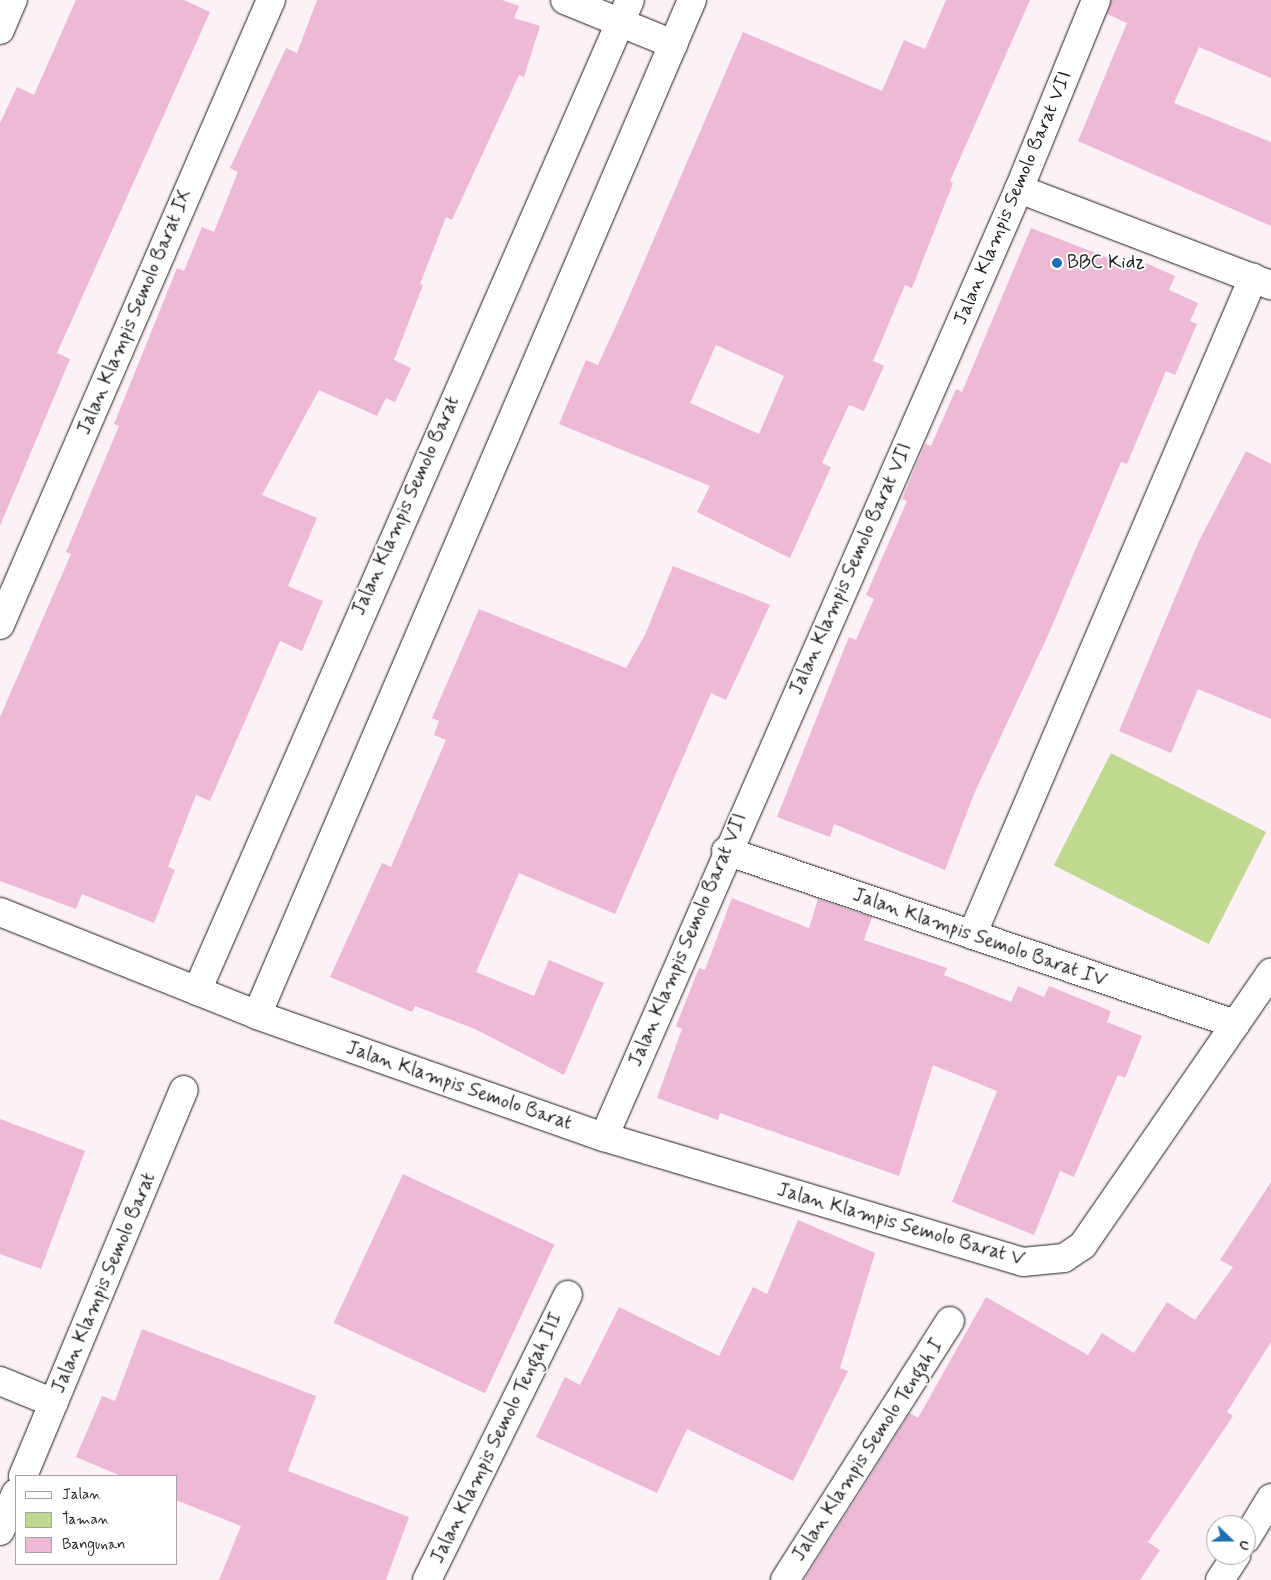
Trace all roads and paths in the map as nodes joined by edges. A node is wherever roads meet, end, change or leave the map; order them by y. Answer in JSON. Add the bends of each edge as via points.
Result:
{"nodes":[{"id":1,"x":13,"y":0,"type":"edge"},
{"id":2,"x":271,"y":0,"type":"edge"},
{"id":3,"x":565,"y":0,"type":"edge"},
{"id":4,"x":692,"y":0,"type":"edge"},
{"id":5,"x":1096,"y":0,"type":"edge"},
{"id":6,"x":625,"y":11,"type":"edge"},
{"id":7,"x":0,"y":30,"type":"edge"},
{"id":8,"x":673,"y":44,"type":"junction"},
{"id":9,"x":1019,"y":189,"type":"junction"},
{"id":10,"x":1262,"y":281,"type":"edge"},
{"id":11,"x":0,"y":625,"type":"edge"},
{"id":12,"x":726,"y":851,"type":"junction"},
{"id":13,"x":0,"y":912,"type":"edge"},
{"id":14,"x":972,"y":935,"type":"junction"},
{"id":15,"x":1271,"y":972,"type":"edge"},
{"id":16,"x":197,"y":991,"type":"junction"},
{"id":17,"x":257,"y":1015,"type":"junction"},
{"id":18,"x":1235,"y":1024,"type":"junction"},
{"id":19,"x":184,"y":1090,"type":"dead end"},
{"id":20,"x":604,"y":1137,"type":"junction"},
{"id":21,"x":568,"y":1295,"type":"dead end"},
{"id":22,"x":950,"y":1321,"type":"dead end"},
{"id":23,"x":0,"y":1381,"type":"edge"},
{"id":24,"x":54,"y":1403,"type":"junction"},
{"id":25,"x":23,"y":1475,"type":"edge"},
{"id":26,"x":15,"y":1494,"type":"edge"},
{"id":27,"x":1271,"y":1498,"type":"edge"},
{"id":28,"x":1256,"y":1523,"type":"edge"},
{"id":29,"x":0,"y":1531,"type":"edge"},
{"id":30,"x":1230,"y":1565,"type":"edge"},
{"id":31,"x":427,"y":1580,"type":"edge"},
{"id":32,"x":785,"y":1580,"type":"edge"},
{"id":33,"x":1220,"y":1580,"type":"edge"}],
"edges":[{"from":1,"to":7,"type":"street"},
{"from":2,"to":11,"type":"street","name":"Jalan Klampis Semolo Barat IX"},
{"from":3,"to":6,"type":"street"},
{"from":4,"to":8,"type":"street"},
{"from":5,"to":9,"type":"street","name":"Jalan Klampis Semolo Barat VII"},
{"from":6,"to":8,"type":"street"},
{"from":6,"to":16,"type":"street","name":"Jalan Klampis Semolo Barat"},
{"from":8,"to":17,"type":"street"},
{"from":9,"to":10,"type":"street"},
{"from":9,"to":12,"type":"street","name":"Jalan Klampis Semolo Barat VII"},
{"from":10,"to":14,"type":"street"},
{"from":12,"to":14,"type":"street","name":"Jalan Klampis Semolo Barat IV"},
{"from":12,"to":20,"type":"street","name":"Jalan Klampis Semolo Barat VII"},
{"from":13,"to":16,"type":"street","name":"Jalan Klampis Semolo Barat"},
{"from":14,"to":18,"type":"street","name":"Jalan Klampis Semolo Barat IV"},
{"from":15,"to":18,"type":"street","name":"Jalan Klampis Semolo Barat V"},
{"from":16,"to":17,"type":"street","name":"Jalan Klampis Semolo Barat"},
{"from":17,"to":20,"type":"street","name":"Jalan Klampis Semolo Barat"},
{"from":18,"to":20,"type":"street","name":"Jalan Klampis Semolo Barat V","via":[[1102,1222],[1083,1245],[1064,1258],[1043,1263],[1023,1262],[865,1217]]},
{"from":19,"to":24,"type":"street","name":"Jalan Klampis Semolo Barat"},
{"from":21,"to":31,"type":"street","name":"Jalan Klampis Semolo Tengah III"},
{"from":22,"to":32,"type":"street","name":"Jalan Klampis Semolo Tengah I"},
{"from":23,"to":24,"type":"street"},
{"from":24,"to":25,"type":"street","name":"Jalan Klampis Semolo Barat"},
{"from":26,"to":29,"type":"street"},
{"from":27,"to":28,"type":"street"},
{"from":30,"to":33,"type":"street"}]}
